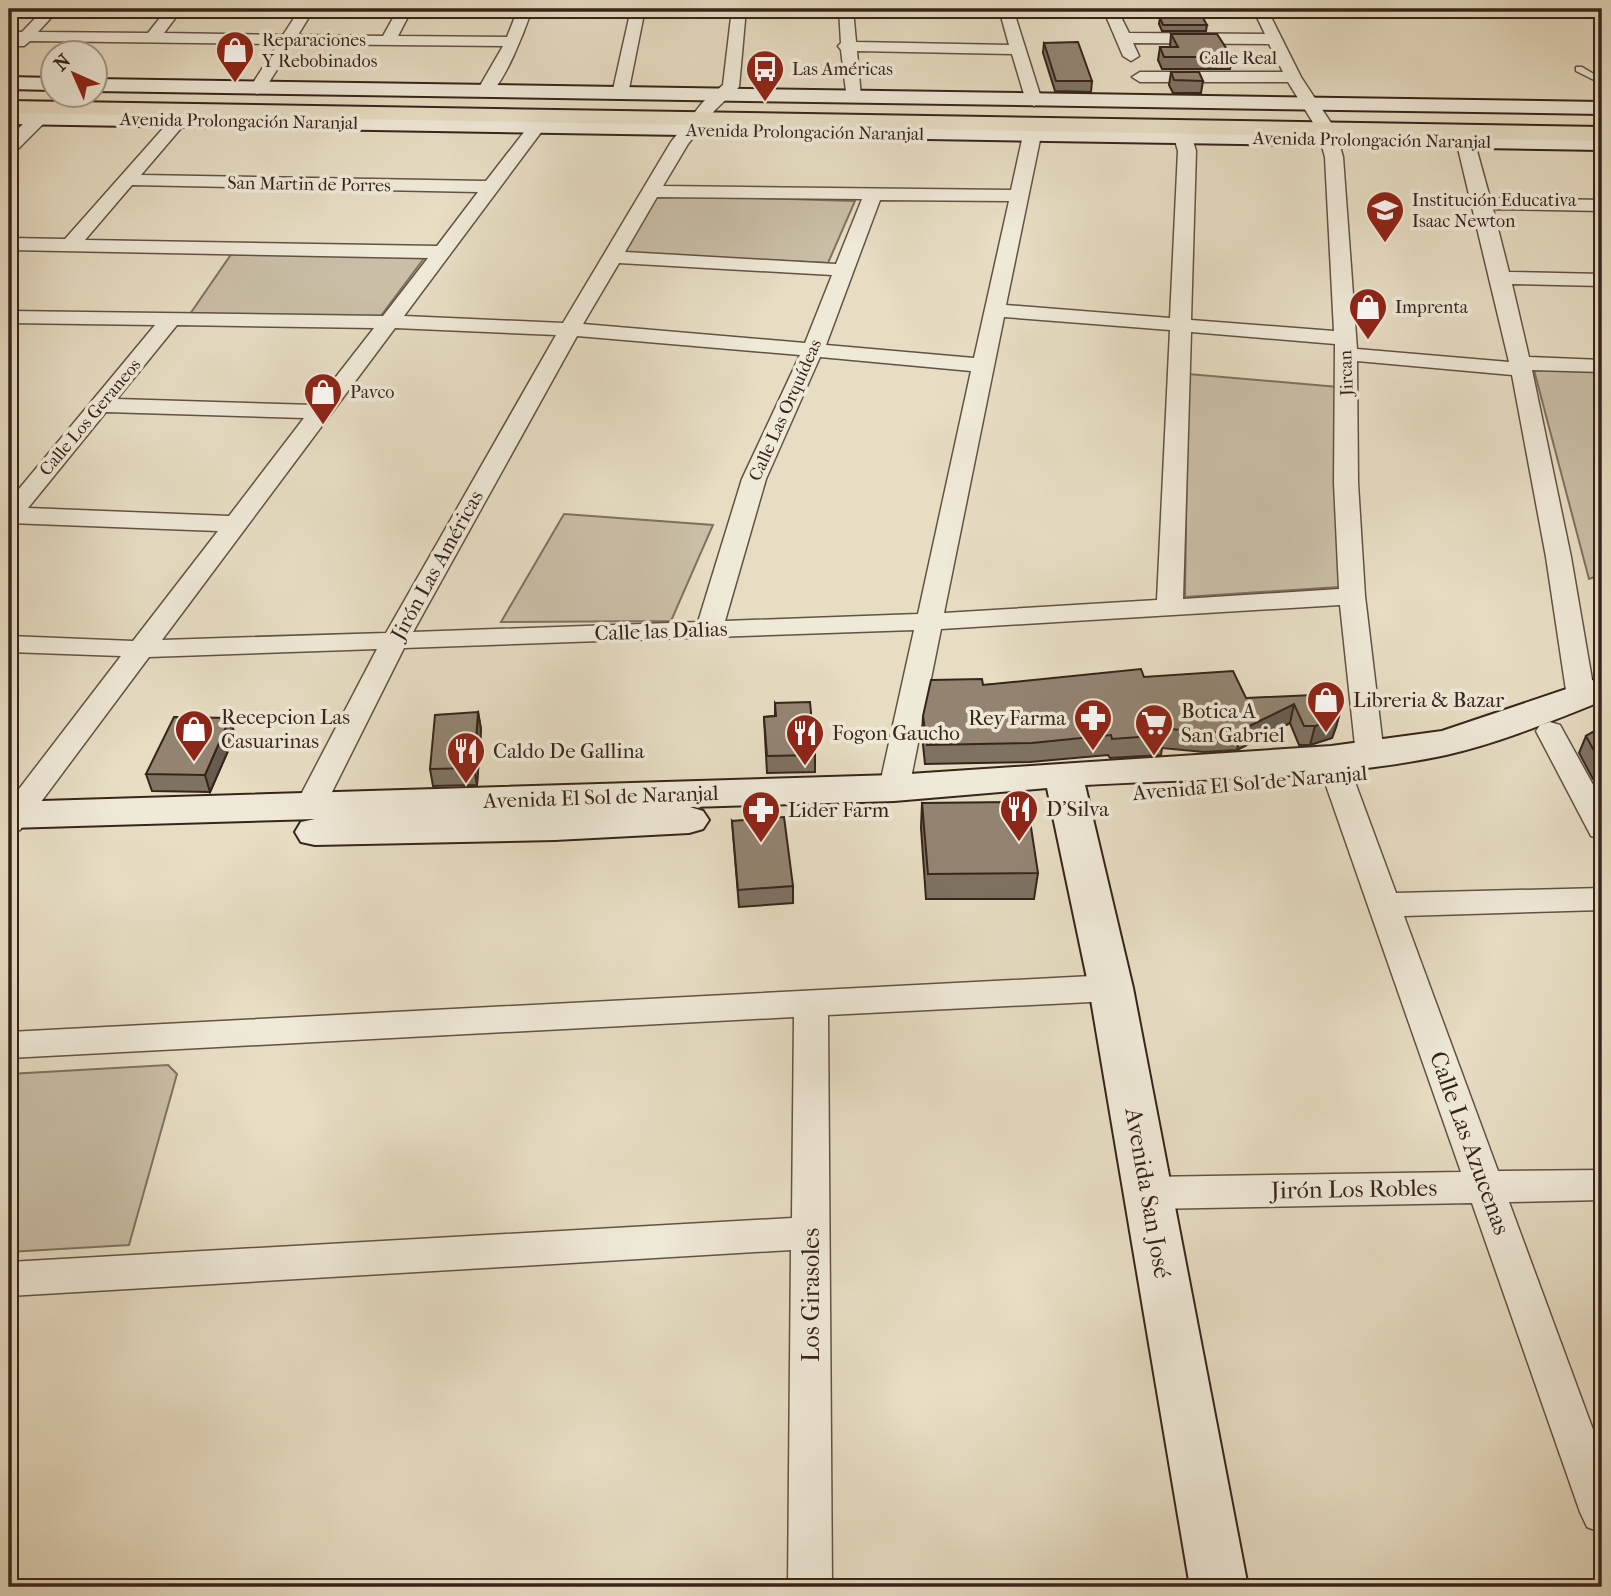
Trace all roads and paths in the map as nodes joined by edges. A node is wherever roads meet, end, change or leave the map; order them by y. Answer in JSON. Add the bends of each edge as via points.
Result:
{"nodes":[{"id":1,"x":52,"y":9,"type":"edge"},
{"id":2,"x":175,"y":9,"type":"edge"},
{"id":3,"x":307,"y":9,"type":"edge"},
{"id":4,"x":405,"y":9,"type":"edge"},
{"id":5,"x":525,"y":9,"type":"edge"},
{"id":6,"x":638,"y":9,"type":"edge"},
{"id":7,"x":738,"y":9,"type":"edge"},
{"id":8,"x":846,"y":9,"type":"edge"},
{"id":9,"x":1006,"y":9,"type":"edge"},
{"id":10,"x":1110,"y":9,"type":"edge"},
{"id":11,"x":1260,"y":9,"type":"edge"},
{"id":12,"x":9,"y":36,"type":"edge"},
{"id":13,"x":26,"y":36,"type":"junction"},
{"id":14,"x":152,"y":38,"type":"junction"},
{"id":15,"x":1123,"y":38,"type":"junction"},
{"id":16,"x":288,"y":39,"type":"junction"},
{"id":17,"x":1275,"y":39,"type":"junction"},
{"id":18,"x":388,"y":40,"type":"junction"},
{"id":19,"x":513,"y":42,"type":"junction"},
{"id":20,"x":846,"y":46,"type":"junction"},
{"id":21,"x":1019,"y":50,"type":"junction"},
{"id":22,"x":9,"y":54,"type":"edge"},
{"id":23,"x":1579,"y":69,"type":"dead end"},
{"id":24,"x":1140,"y":77,"type":"junction"},
{"id":25,"x":1293,"y":77,"type":"junction"},
{"id":26,"x":1602,"y":82,"type":"edge"},
{"id":27,"x":9,"y":83,"type":"edge"},
{"id":28,"x":38,"y":84,"type":"edge"},
{"id":29,"x":108,"y":85,"type":"edge"},
{"id":30,"x":118,"y":85,"type":"junction"},
{"id":31,"x":257,"y":89,"type":"junction"},
{"id":32,"x":485,"y":91,"type":"junction"},
{"id":33,"x":9,"y":93,"type":"edge"},
{"id":34,"x":38,"y":94,"type":"edge"},
{"id":35,"x":620,"y":94,"type":"junction"},
{"id":36,"x":108,"y":95,"type":"edge"},
{"id":37,"x":145,"y":96,"type":"junction"},
{"id":38,"x":853,"y":97,"type":"junction"},
{"id":39,"x":926,"y":98,"type":"junction"},
{"id":40,"x":1034,"y":101,"type":"junction"},
{"id":41,"x":1153,"y":103,"type":"junction"},
{"id":42,"x":9,"y":107,"type":"edge"},
{"id":43,"x":1550,"y":107,"type":"joint"},
{"id":44,"x":879,"y":108,"type":"junction"},
{"id":45,"x":705,"y":113,"type":"junction"},
{"id":46,"x":9,"y":117,"type":"edge"},
{"id":47,"x":39,"y":118,"type":"junction"},
{"id":48,"x":180,"y":120,"type":"junction"},
{"id":49,"x":1321,"y":122,"type":"junction"},
{"id":50,"x":939,"y":124,"type":"junction"},
{"id":51,"x":1597,"y":125,"type":"edge"},
{"id":52,"x":537,"y":127,"type":"junction"},
{"id":53,"x":965,"y":134,"type":"junction"},
{"id":54,"x":1032,"y":135,"type":"junction"},
{"id":55,"x":1183,"y":137,"type":"junction"},
{"id":56,"x":1465,"y":140,"type":"junction"},
{"id":57,"x":1556,"y":143,"type":"joint"},
{"id":58,"x":9,"y":148,"type":"edge"},
{"id":59,"x":129,"y":180,"type":"junction"},
{"id":60,"x":490,"y":187,"type":"junction"},
{"id":61,"x":652,"y":191,"type":"junction"},
{"id":62,"x":873,"y":194,"type":"junction"},
{"id":63,"x":1017,"y":196,"type":"junction"},
{"id":64,"x":1483,"y":203,"type":"junction"},
{"id":65,"x":1602,"y":205,"type":"edge"},
{"id":66,"x":9,"y":244,"type":"edge"},
{"id":67,"x":70,"y":245,"type":"junction"},
{"id":68,"x":441,"y":252,"type":"junction"},
{"id":69,"x":613,"y":257,"type":"junction"},
{"id":70,"x":843,"y":270,"type":"junction"},
{"id":71,"x":1500,"y":278,"type":"junction"},
{"id":72,"x":1602,"y":280,"type":"edge"},
{"id":73,"x":993,"y":310,"type":"junction"},
{"id":74,"x":9,"y":317,"type":"edge"},
{"id":75,"x":171,"y":319,"type":"junction"},
{"id":76,"x":390,"y":322,"type":"junction"},
{"id":77,"x":1179,"y":324,"type":"junction"},
{"id":78,"x":570,"y":329,"type":"junction"},
{"id":79,"x":1346,"y":346,"type":"junction"},
{"id":80,"x":813,"y":349,"type":"junction"},
{"id":81,"x":982,"y":365,"type":"junction"},
{"id":82,"x":1520,"y":366,"type":"junction"},
{"id":83,"x":1602,"y":366,"type":"edge"},
{"id":84,"x":100,"y":405,"type":"junction"},
{"id":85,"x":321,"y":412,"type":"junction"},
{"id":86,"x":9,"y":515,"type":"edge"},
{"id":87,"x":236,"y":524,"type":"junction"},
{"id":88,"x":1352,"y":596,"type":"junction"},
{"id":89,"x":1170,"y":608,"type":"junction"},
{"id":90,"x":928,"y":622,"type":"junction"},
{"id":91,"x":709,"y":629,"type":"junction"},
{"id":92,"x":394,"y":641,"type":"junction"},
{"id":93,"x":9,"y":644,"type":"edge"},
{"id":94,"x":140,"y":649,"type":"junction"},
{"id":95,"x":1595,"y":699,"type":"edge"},
{"id":96,"x":1550,"y":732,"type":"junction"},
{"id":97,"x":1370,"y":755,"type":"junction"},
{"id":98,"x":1337,"y":774,"type":"junction"},
{"id":99,"x":1066,"y":787,"type":"junction"},
{"id":100,"x":894,"y":788,"type":"junction"},
{"id":101,"x":310,"y":806,"type":"junction"},
{"id":102,"x":10,"y":823,"type":"edge"},
{"id":103,"x":1602,"y":829,"type":"edge"},
{"id":104,"x":1602,"y":899,"type":"edge"},
{"id":105,"x":1385,"y":905,"type":"junction"},
{"id":106,"x":1111,"y":988,"type":"junction"},
{"id":107,"x":811,"y":1003,"type":"junction"},
{"id":108,"x":9,"y":1045,"type":"edge"},
{"id":109,"x":1602,"y":1185,"type":"edge"},
{"id":110,"x":1486,"y":1186,"type":"junction"},
{"id":111,"x":1148,"y":1194,"type":"junction"},
{"id":112,"x":811,"y":1233,"type":"junction"},
{"id":113,"x":9,"y":1279,"type":"edge"},
{"id":114,"x":1602,"y":1512,"type":"edge"},
{"id":115,"x":810,"y":1587,"type":"edge"},
{"id":116,"x":1219,"y":1587,"type":"edge"}],
"edges":[{"from":1,"to":13,"type":"street"},
{"from":2,"to":14,"type":"street"},
{"from":3,"to":16,"type":"street"},
{"from":4,"to":18,"type":"street"},
{"from":5,"to":19,"type":"street"},
{"from":6,"to":35,"type":"street"},
{"from":7,"to":45,"type":"street","name":"Jirón Las Américas","via":[[731,87]]},
{"from":8,"to":20,"type":"street"},
{"from":9,"to":21,"type":"street"},
{"from":10,"to":15,"type":"street"},
{"from":11,"to":17,"type":"street","name":"Jircan"},
{"from":12,"to":13,"type":"street"},
{"from":13,"to":14,"type":"street"},
{"from":13,"to":22,"type":"street"},
{"from":14,"to":16,"type":"street"},
{"from":15,"to":17,"type":"street"},
{"from":15,"to":24,"type":"street"},
{"from":16,"to":18,"type":"street"},
{"from":16,"to":31,"type":"street"},
{"from":17,"to":25,"type":"street","name":"Jircan"},
{"from":18,"to":19,"type":"street"},
{"from":19,"to":32,"type":"street"},
{"from":20,"to":21,"type":"street"},
{"from":20,"to":38,"type":"street"},
{"from":21,"to":40,"type":"street"},
{"from":23,"to":26,"type":"lane"},
{"from":24,"to":25,"type":"street","name":"Calle Real"},
{"from":24,"to":41,"type":"street"},
{"from":25,"to":49,"type":"street","name":"Jircan"},
{"from":27,"to":28,"type":"street"},
{"from":29,"to":30,"type":"street","name":"Avenida Prolongación Naranjal"},
{"from":30,"to":31,"type":"street","name":"Avenida Prolongación Naranjal"},
{"from":30,"to":37,"type":"main road"},
{"from":31,"to":32,"type":"street","name":"Avenida Prolongación Naranjal"},
{"from":32,"to":35,"type":"street","name":"Avenida Prolongación Naranjal"},
{"from":33,"to":34,"type":"main road"},
{"from":35,"to":45,"type":"street","name":"Avenida Prolongación Naranjal"},
{"from":36,"to":37,"type":"main road","name":"Avenida Prolongación Naranjal"},
{"from":37,"to":45,"type":"main road","name":"Avenida Prolongación Naranjal"},
{"from":38,"to":39,"type":"street","name":"Avenida Prolongación Naranjal"},
{"from":38,"to":45,"type":"street","name":"Avenida Prolongación Naranjal"},
{"from":39,"to":40,"type":"street","name":"Avenida Prolongación Naranjal"},
{"from":39,"to":44,"type":"main road"},
{"from":40,"to":41,"type":"street","name":"Avenida Prolongación Naranjal"},
{"from":41,"to":49,"type":"street","name":"Avenida Prolongación Naranjal"},
{"from":42,"to":45,"type":"main road","name":"Avenida Prolongación Naranjal"},
{"from":43,"to":49,"type":"street","name":"Avenida Prolongación Naranjal"},
{"from":43,"to":51,"type":"main road"},
{"from":44,"to":45,"type":"main road","name":"Avenida Prolongación Naranjal"},
{"from":44,"to":49,"type":"main road","name":"Avenida Prolongación Naranjal"},
{"from":45,"to":50,"type":"main road","name":"Avenida Prolongación Naranjal"},
{"from":45,"to":52,"type":"street","name":"Avenida Prolongación Naranjal"},
{"from":45,"to":53,"type":"street","name":"Avenida Prolongación Naranjal"},
{"from":45,"to":61,"type":"street","name":"Jirón Las Américas"},
{"from":46,"to":47,"type":"street","name":"Avenida Prolongación Naranjal"},
{"from":47,"to":48,"type":"street","name":"Avenida Prolongación Naranjal"},
{"from":47,"to":58,"type":"street"},
{"from":48,"to":52,"type":"street","name":"Avenida Prolongación Naranjal"},
{"from":48,"to":59,"type":"street"},
{"from":49,"to":50,"type":"main road","name":"Avenida Prolongación Naranjal"},
{"from":49,"to":51,"type":"main road","name":"Avenida Prolongación Naranjal"},
{"from":49,"to":55,"type":"street","name":"Avenida Prolongación Naranjal"},
{"from":49,"to":56,"type":"street","name":"Avenida Prolongación Naranjal"},
{"from":49,"to":79,"type":"street","name":"Jircan","via":[[1334,157]]},
{"from":50,"to":53,"type":"main road"},
{"from":51,"to":57,"type":"main road"},
{"from":52,"to":60,"type":"street"},
{"from":53,"to":54,"type":"street","name":"Avenida Prolongación Naranjal"},
{"from":54,"to":55,"type":"street","name":"Avenida Prolongación Naranjal"},
{"from":54,"to":63,"type":"street"},
{"from":55,"to":77,"type":"street","via":[[1187,152]]},
{"from":56,"to":57,"type":"street","name":"Avenida Prolongación Naranjal"},
{"from":56,"to":64,"type":"street"},
{"from":59,"to":60,"type":"street","name":"San Martin de Porres"},
{"from":59,"to":67,"type":"street"},
{"from":60,"to":68,"type":"street"},
{"from":61,"to":62,"type":"street"},
{"from":61,"to":69,"type":"street","name":"Jirón Las Américas"},
{"from":62,"to":63,"type":"street"},
{"from":62,"to":70,"type":"street","name":"Calle Las Orquídeas"},
{"from":63,"to":73,"type":"street"},
{"from":64,"to":65,"type":"street"},
{"from":64,"to":71,"type":"street"},
{"from":66,"to":67,"type":"street"},
{"from":67,"to":68,"type":"street"},
{"from":68,"to":76,"type":"street"},
{"from":69,"to":70,"type":"street"},
{"from":69,"to":78,"type":"street","name":"Jirón Las Américas"},
{"from":70,"to":80,"type":"street","name":"Calle Las Orquídeas"},
{"from":71,"to":72,"type":"street"},
{"from":71,"to":82,"type":"street"},
{"from":73,"to":77,"type":"street"},
{"from":73,"to":81,"type":"street"},
{"from":74,"to":75,"type":"street"},
{"from":75,"to":76,"type":"street"},
{"from":75,"to":84,"type":"street","name":"Calle Los Geraneos"},
{"from":76,"to":78,"type":"street"},
{"from":76,"to":85,"type":"street"},
{"from":77,"to":79,"type":"street"},
{"from":77,"to":89,"type":"street"},
{"from":78,"to":80,"type":"street"},
{"from":78,"to":92,"type":"street","name":"Jirón Las Américas"},
{"from":79,"to":82,"type":"street"},
{"from":79,"to":88,"type":"street","name":"Jircan"},
{"from":80,"to":81,"type":"street"},
{"from":80,"to":91,"type":"street","name":"Calle Las Orquídeas","via":[[754,479]]},
{"from":81,"to":90,"type":"street"},
{"from":82,"to":83,"type":"street"},
{"from":82,"to":95,"type":"street","via":[[1563,578]]},
{"from":84,"to":85,"type":"street"},
{"from":84,"to":86,"type":"street","name":"Calle Los Geraneos"},
{"from":85,"to":87,"type":"street"},
{"from":86,"to":87,"type":"street"},
{"from":87,"to":94,"type":"street"},
{"from":88,"to":89,"type":"street","name":"Calle las Dalias"},
{"from":88,"to":97,"type":"street","name":"Jircan"},
{"from":89,"to":90,"type":"street","name":"Calle las Dalias"},
{"from":90,"to":91,"type":"street","name":"Calle las Dalias"},
{"from":90,"to":100,"type":"street"},
{"from":91,"to":92,"type":"street","name":"Calle las Dalias"},
{"from":92,"to":94,"type":"street","name":"Calle las Dalias"},
{"from":92,"to":101,"type":"street","name":"Jirón Las Américas"},
{"from":93,"to":94,"type":"street","name":"Calle las Dalias"},
{"from":94,"to":102,"type":"street"},
{"from":95,"to":96,"type":"street","name":"Avenida El Sol de Naranjal"},
{"from":95,"to":97,"type":"street","name":"Avenida El Sol de Naranjal","via":[[1445,743]]},
{"from":96,"to":98,"type":"street","name":"Avenida El Sol de Naranjal","via":[[1435,767]]},
{"from":96,"to":103,"type":"street"},
{"from":97,"to":99,"type":"street","name":"Avenida El Sol de Naranjal"},
{"from":98,"to":99,"type":"street","name":"Avenida El Sol de Naranjal"},
{"from":98,"to":105,"type":"street","name":"Calle Las Azucenas"},
{"from":99,"to":100,"type":"street","name":"Avenida El Sol de Naranjal"},
{"from":99,"to":102,"type":"street","name":"Avenida El Sol de Naranjal","via":[[555,827]]},
{"from":99,"to":106,"type":"street","name":"Avenida San José"},
{"from":100,"to":101,"type":"street","name":"Avenida El Sol de Naranjal"},
{"from":101,"to":102,"type":"street","name":"Avenida El Sol de Naranjal"},
{"from":104,"to":105,"type":"street"},
{"from":105,"to":110,"type":"street","name":"Calle Las Azucenas"},
{"from":106,"to":107,"type":"street"},
{"from":106,"to":111,"type":"street","name":"Avenida San José"},
{"from":107,"to":108,"type":"street"},
{"from":107,"to":112,"type":"street","name":"Los Girasoles"},
{"from":109,"to":110,"type":"street","name":"Jirón Los Robles"},
{"from":110,"to":111,"type":"street","name":"Jirón Los Robles"},
{"from":110,"to":114,"type":"street","name":"Calle Las Azucenas"},
{"from":111,"to":116,"type":"street","name":"Avenida San José"},
{"from":112,"to":113,"type":"street"},
{"from":112,"to":115,"type":"street","name":"Los Girasoles"}]}
